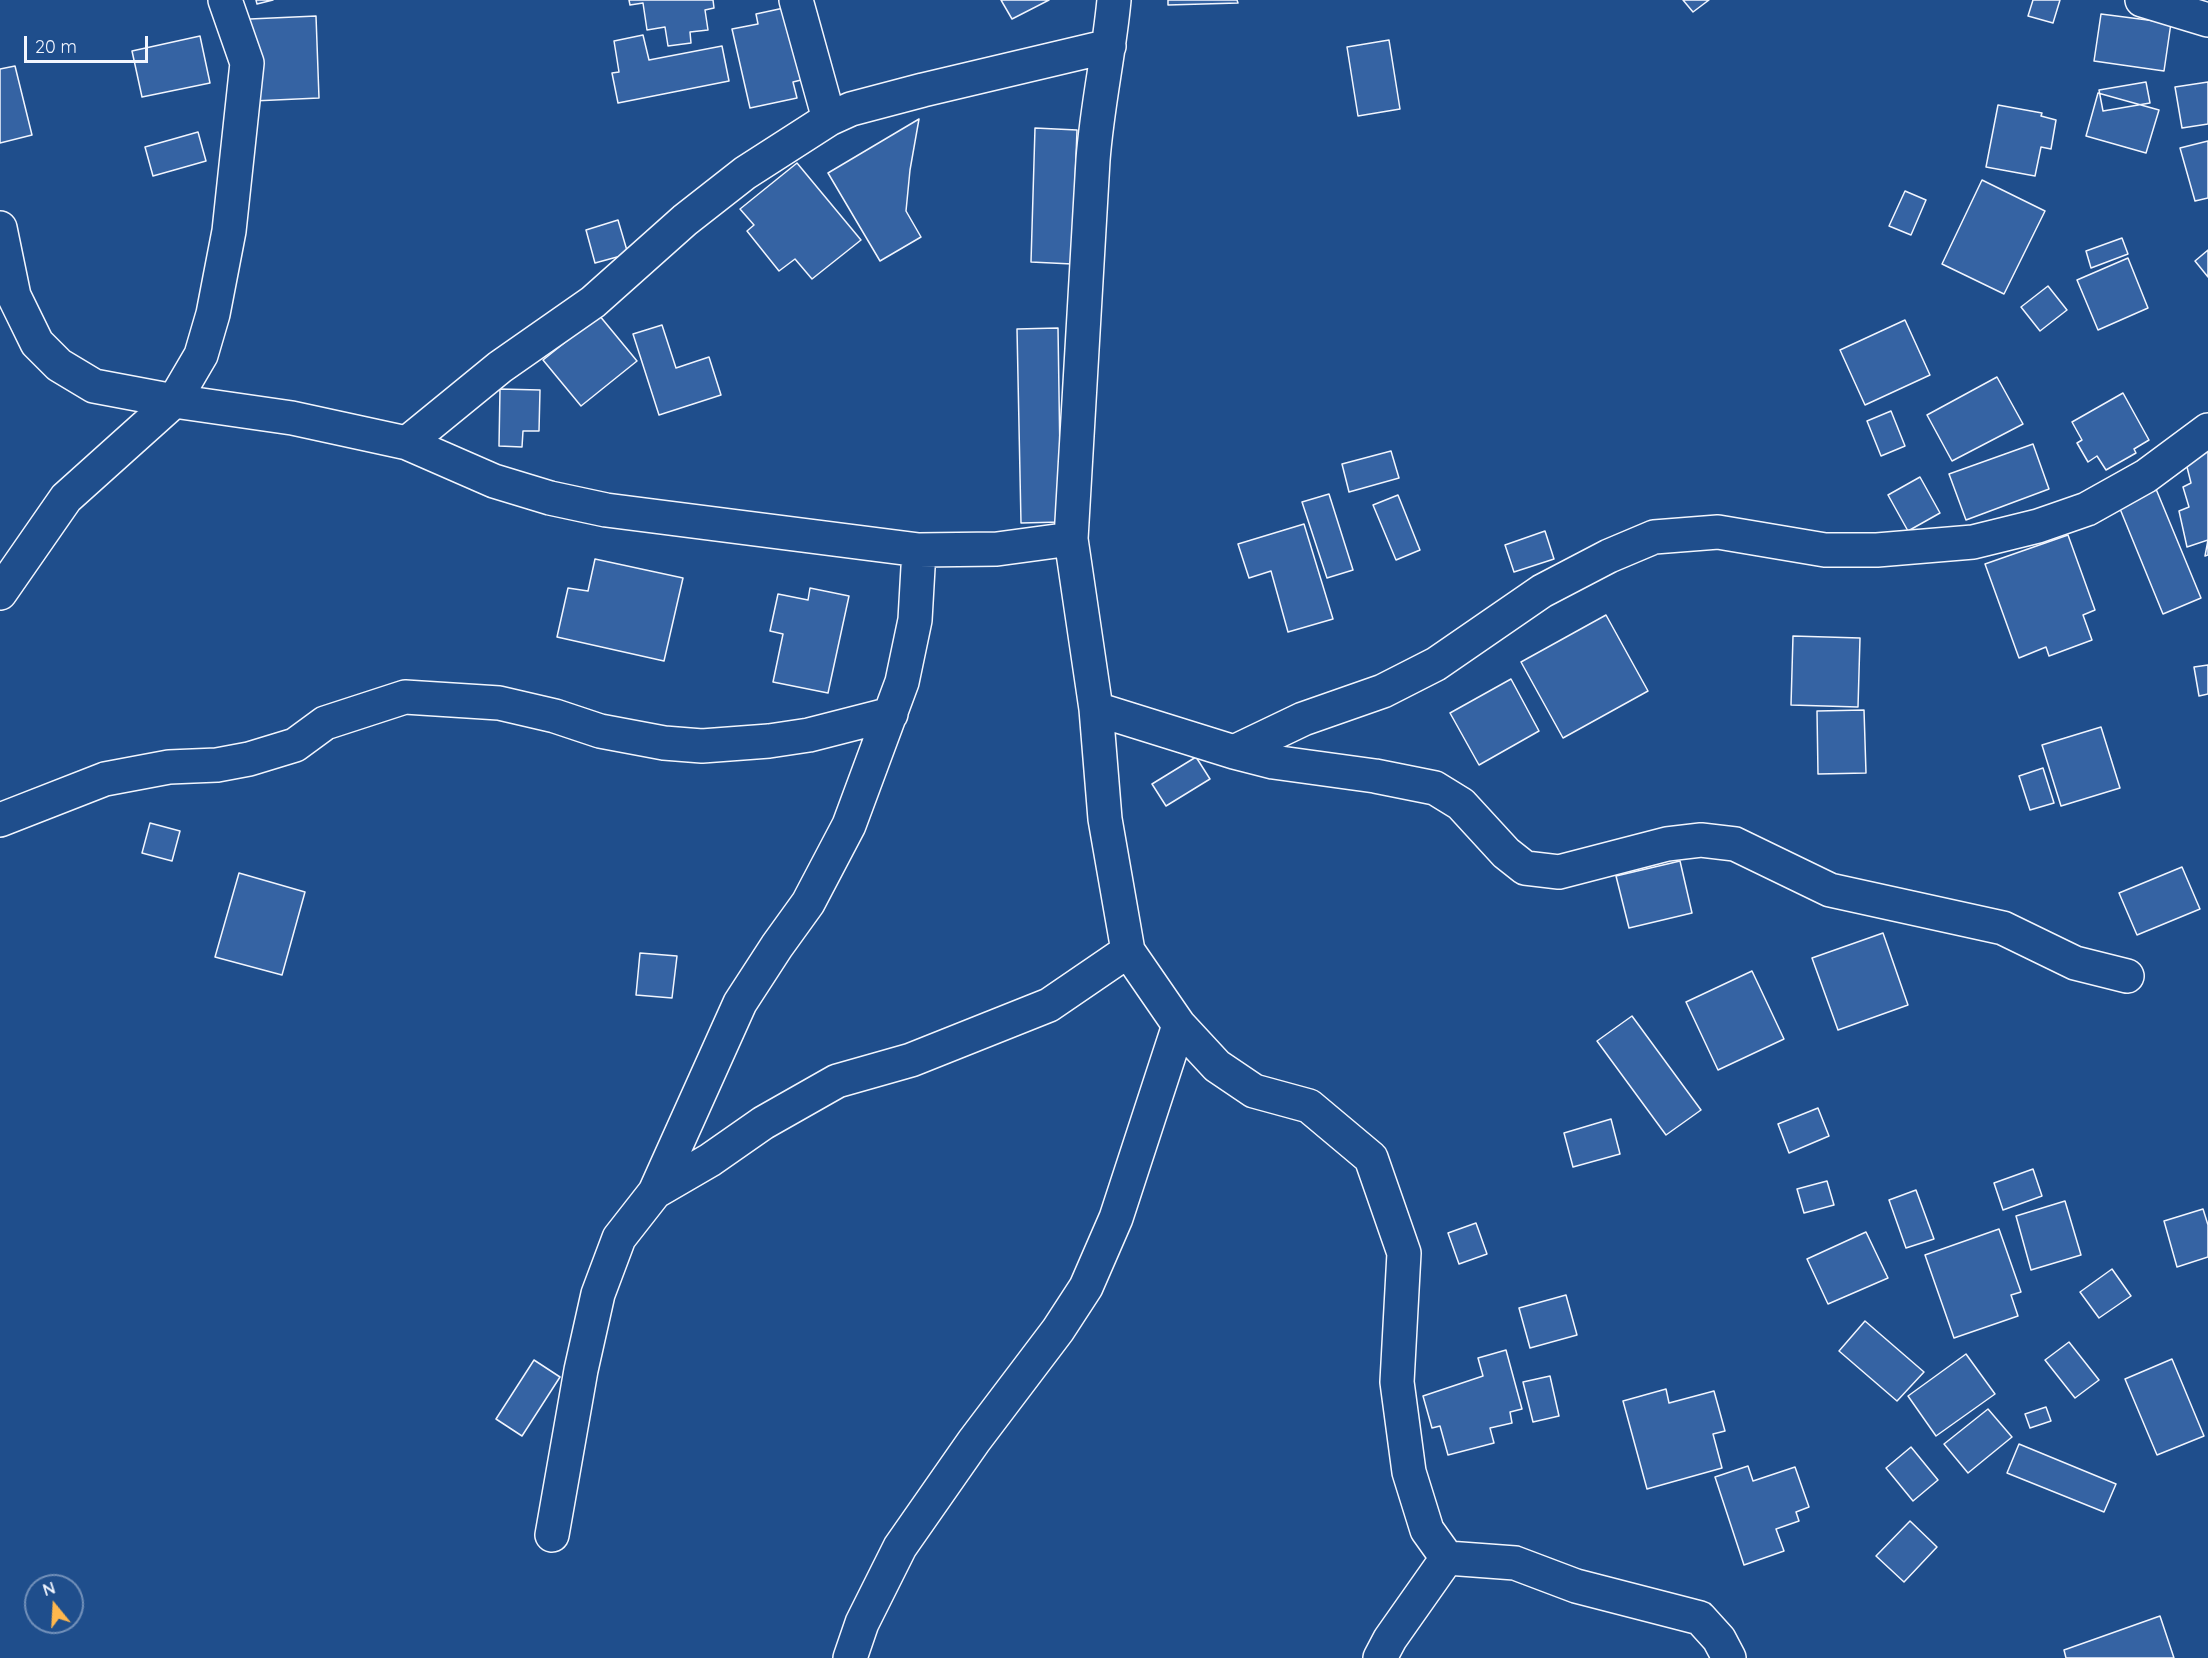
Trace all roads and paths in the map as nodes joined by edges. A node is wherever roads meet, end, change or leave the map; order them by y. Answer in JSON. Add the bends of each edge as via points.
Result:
{"nodes":[{"id":1,"x":225,"y":0,"type":"edge"},
{"id":2,"x":796,"y":0,"type":"edge"},
{"id":3,"x":1114,"y":0,"type":"edge"},
{"id":4,"x":2142,"y":0,"type":"edge"},
{"id":5,"x":2208,"y":20,"type":"edge"},
{"id":6,"x":1109,"y":46,"type":"junction"},
{"id":7,"x":829,"y":120,"type":"junction"},
{"id":8,"x":0,"y":228,"type":"edge"},
{"id":9,"x":174,"y":401,"type":"junction"},
{"id":10,"x":2208,"y":430,"type":"edge"},
{"id":11,"x":406,"y":443,"type":"junction"},
{"id":12,"x":1071,"y":539,"type":"junction"},
{"id":13,"x":918,"y":550,"type":"junction"},
{"id":14,"x":0,"y":593,"type":"edge"},
{"id":15,"x":1096,"y":708,"type":"junction"},
{"id":16,"x":891,"y":714,"type":"junction"},
{"id":17,"x":1234,"y":752,"type":"junction"},
{"id":18,"x":0,"y":820,"type":"edge"},
{"id":19,"x":1128,"y":951,"type":"junction"},
{"id":20,"x":2127,"y":976,"type":"dead end"},
{"id":21,"x":1179,"y":1025,"type":"junction"},
{"id":22,"x":656,"y":1192,"type":"junction"},
{"id":23,"x":552,"y":1535,"type":"dead end"},
{"id":24,"x":1447,"y":1558,"type":"junction"},
{"id":25,"x":850,"y":1658,"type":"edge"},
{"id":26,"x":1380,"y":1658,"type":"edge"},
{"id":27,"x":1729,"y":1658,"type":"edge"}],
"edges":[{"from":1,"to":9,"type":"street","via":[[248,63],[229,231],[201,355]]},
{"from":2,"to":7,"type":"street"},
{"from":3,"to":6,"type":"street"},
{"from":4,"to":5,"type":"street"},
{"from":6,"to":7,"type":"street","via":[[851,109]]},
{"from":6,"to":12,"type":"street","via":[[1094,148]]},
{"from":7,"to":11,"type":"street","via":[[745,173],[593,302],[500,367]]},
{"from":8,"to":9,"type":"street","via":[[14,296],[37,343],[59,365],[94,386]]},
{"from":9,"to":11,"type":"street","via":[[292,418]]},
{"from":9,"to":14,"type":"street","via":[[66,498]]},
{"from":10,"to":17,"type":"street","via":[[2146,476],[2087,509],[1973,542],[1825,550],[1718,532],[1654,537],[1542,591],[1425,669]]},
{"from":11,"to":13,"type":"street","via":[[494,482],[606,510]]},
{"from":12,"to":13,"type":"street","via":[[997,549]]},
{"from":12,"to":15,"type":"street"},
{"from":13,"to":16,"type":"street","via":[[915,621]]},
{"from":15,"to":17,"type":"street"},
{"from":15,"to":19,"type":"street","via":[[1105,819]]},
{"from":16,"to":18,"type":"street","via":[[808,735],[702,746],[600,731],[500,703],[405,697],[325,723],[295,745],[249,759],[169,767],[105,779]]},
{"from":16,"to":22,"type":"street","via":[[849,825],[808,903],[740,1004]]},
{"from":17,"to":20,"type":"street","via":[[1435,788],[1461,804],[1525,868],[1558,872],[1667,844],[1701,840],[1735,844],[1830,890],[2003,928],[2075,963]]},
{"from":19,"to":21,"type":"street"},
{"from":19,"to":22,"type":"street","via":[[1049,1005],[910,1060],[837,1081]]},
{"from":21,"to":24,"type":"street","via":[[1217,1066],[1254,1091],[1309,1106],[1371,1158],[1404,1253],[1397,1382],[1409,1472],[1427,1530]]},
{"from":21,"to":25,"type":"street","via":[[1116,1218],[1086,1287],[900,1547],[862,1623]]},
{"from":22,"to":23,"type":"street","via":[[619,1238],[597,1294]]},
{"from":24,"to":26,"type":"street"},
{"from":24,"to":27,"type":"street","via":[[1515,1563],[1576,1586],[1700,1618],[1719,1639]]}]}
